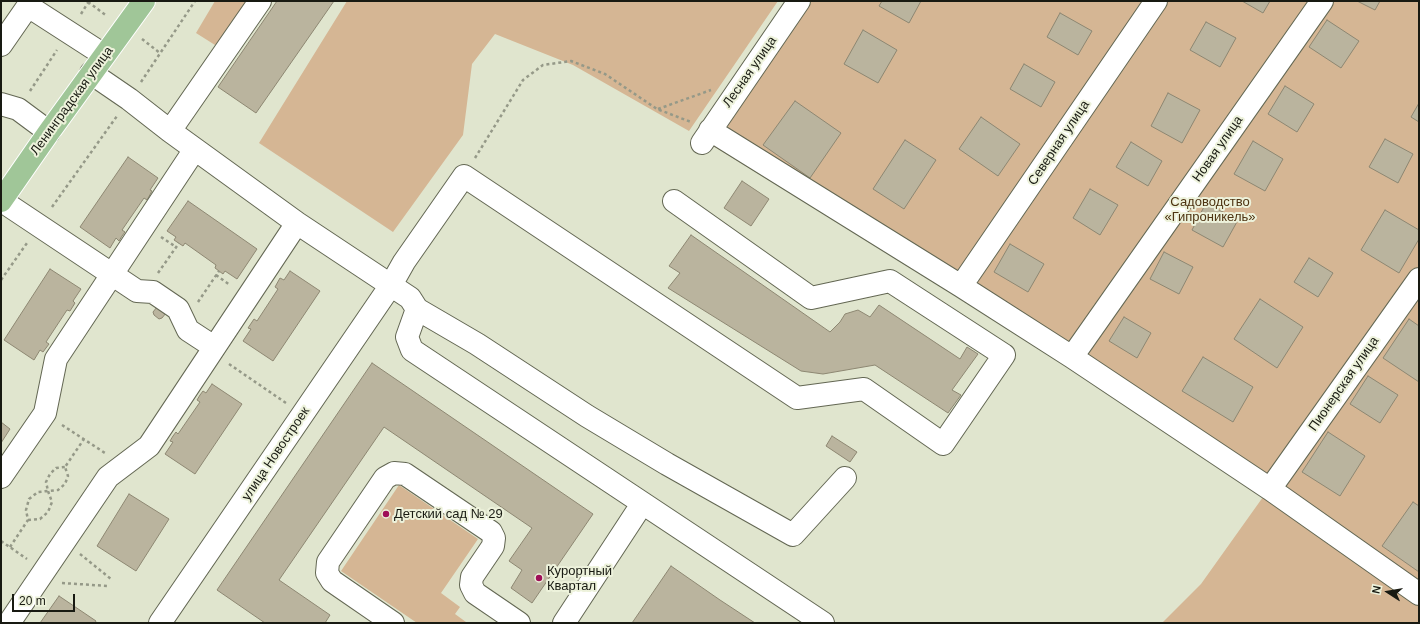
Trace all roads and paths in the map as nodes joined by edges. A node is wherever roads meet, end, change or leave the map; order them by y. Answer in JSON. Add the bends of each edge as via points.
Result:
{"nodes":[{"id":1,"x":144,"y":1,"type":"edge"},
{"id":2,"x":195,"y":1,"type":"edge"},
{"id":3,"x":260,"y":1,"type":"edge"},
{"id":4,"x":799,"y":1,"type":"edge"},
{"id":5,"x":1156,"y":1,"type":"edge"},
{"id":6,"x":1322,"y":1,"type":"edge"},
{"id":7,"x":88,"y":2,"type":"edge"},
{"id":8,"x":113,"y":20,"type":"dead end"},
{"id":9,"x":69,"y":33,"type":"junction"},
{"id":10,"x":136,"y":36,"type":"dead end"},
{"id":11,"x":1,"y":45,"type":"edge"},
{"id":12,"x":160,"y":53,"type":"junction"},
{"id":13,"x":104,"y":55,"type":"junction"},
{"id":14,"x":92,"y":73,"type":"junction"},
{"id":15,"x":746,"y":78,"type":"junction"},
{"id":16,"x":129,"y":99,"type":"junction"},
{"id":17,"x":7,"y":104,"type":"edge"},
{"id":18,"x":657,"y":109,"type":"junction"},
{"id":19,"x":170,"y":131,"type":"junction"},
{"id":20,"x":49,"y":132,"type":"junction"},
{"id":21,"x":706,"y":136,"type":"junction"},
{"id":22,"x":195,"y":149,"type":"junction"},
{"id":23,"x":464,"y":176,"type":"junction"},
{"id":24,"x":1,"y":201,"type":"edge"},
{"id":25,"x":674,"y":202,"type":"dead end"},
{"id":26,"x":297,"y":223,"type":"junction"},
{"id":27,"x":38,"y":226,"type":"junction"},
{"id":28,"x":179,"y":243,"type":"dead end"},
{"id":29,"x":219,"y":271,"type":"dead end"},
{"id":30,"x":112,"y":274,"type":"junction"},
{"id":31,"x":1419,"y":279,"type":"edge"},
{"id":32,"x":1,"y":280,"type":"edge"},
{"id":33,"x":391,"y":285,"type":"junction"},
{"id":34,"x":961,"y":286,"type":"junction"},
{"id":35,"x":146,"y":292,"type":"junction"},
{"id":36,"x":417,"y":309,"type":"junction"},
{"id":37,"x":184,"y":321,"type":"junction"},
{"id":38,"x":213,"y":350,"type":"junction"},
{"id":39,"x":1072,"y":357,"type":"junction"},
{"id":40,"x":269,"y":392,"type":"dead end"},
{"id":41,"x":45,"y":413,"type":"junction"},
{"id":42,"x":84,"y":439,"type":"junction"},
{"id":43,"x":124,"y":466,"type":"junction"},
{"id":44,"x":65,"y":467,"type":"junction"},
{"id":45,"x":1,"y":478,"type":"edge"},
{"id":46,"x":845,"y":478,"type":"dead end"},
{"id":47,"x":1270,"y":489,"type":"junction"},
{"id":48,"x":48,"y":491,"type":"junction"},
{"id":49,"x":642,"y":504,"type":"junction"},
{"id":50,"x":28,"y":520,"type":"junction"},
{"id":51,"x":1,"y":541,"type":"edge"},
{"id":52,"x":64,"y":541,"type":"junction"},
{"id":53,"x":10,"y":547,"type":"junction"},
{"id":54,"x":41,"y":576,"type":"junction"},
{"id":55,"x":111,"y":579,"type":"dead end"},
{"id":56,"x":108,"y":586,"type":"dead end"},
{"id":57,"x":1419,"y":594,"type":"edge"},
{"id":58,"x":167,"y":621,"type":"edge"},
{"id":59,"x":9,"y":623,"type":"edge"},
{"id":60,"x":393,"y":623,"type":"edge"},
{"id":61,"x":519,"y":623,"type":"edge"},
{"id":62,"x":564,"y":623,"type":"edge"},
{"id":63,"x":823,"y":623,"type":"edge"}],
"edges":[{"from":1,"to":13,"type":"main road","name":"Ленинградская улица"},
{"from":2,"to":12,"type":"path"},
{"from":3,"to":19,"type":"street"},
{"from":4,"to":15,"type":"street","name":"Лесная улица"},
{"from":5,"to":34,"type":"street","name":"Северная улица"},
{"from":6,"to":39,"type":"street","name":"Новая улица"},
{"from":7,"to":8,"type":"path"},
{"from":7,"to":9,"type":"path"},
{"from":9,"to":11,"type":"street","via":[[28,6]]},
{"from":9,"to":13,"type":"street"},
{"from":9,"to":17,"type":"path"},
{"from":10,"to":12,"type":"path"},
{"from":12,"to":16,"type":"path"},
{"from":13,"to":14,"type":"main road","name":"Ленинградская улица"},
{"from":14,"to":16,"type":"street"},
{"from":14,"to":20,"type":"main road","name":"Ленинградская улица"},
{"from":15,"to":18,"type":"path"},
{"from":15,"to":21,"type":"street","name":"Лесная улица"},
{"from":16,"to":19,"type":"street"},
{"from":16,"to":27,"type":"path"},
{"from":17,"to":20,"type":"street"},
{"from":18,"to":21,"type":"path"},
{"from":18,"to":23,"type":"path","via":[[606,74],[571,61],[543,66],[523,80]]},
{"from":19,"to":22,"type":"street"},
{"from":20,"to":24,"type":"main road","name":"Ленинградская улица"},
{"from":21,"to":34,"type":"street"},
{"from":22,"to":26,"type":"street"},
{"from":22,"to":30,"type":"street"},
{"from":23,"to":25,"type":"street","via":[[797,398],[864,389],[943,444],[1004,354],[890,281],[811,298]]},
{"from":23,"to":33,"type":"street","name":"улица Новостроек"},
{"from":24,"to":27,"type":"street"},
{"from":26,"to":33,"type":"street"},
{"from":26,"to":38,"type":"street"},
{"from":27,"to":30,"type":"street"},
{"from":27,"to":32,"type":"path"},
{"from":28,"to":35,"type":"path"},
{"from":29,"to":37,"type":"path"},
{"from":30,"to":35,"type":"street","via":[[137,291]]},
{"from":30,"to":41,"type":"street","via":[[56,359]]},
{"from":31,"to":47,"type":"street","name":"Пионерская улица"},
{"from":33,"to":36,"type":"street","via":[[410,298]]},
{"from":33,"to":58,"type":"street","name":"улица Новостроек"},
{"from":34,"to":39,"type":"street"},
{"from":35,"to":37,"type":"street","via":[[153,292],[178,308]]},
{"from":36,"to":46,"type":"street","via":[[477,344],[600,424],[792,536]]},
{"from":36,"to":49,"type":"street","via":[[407,337],[412,350]]},
{"from":37,"to":38,"type":"street","via":[[188,330]]},
{"from":38,"to":40,"type":"path"},
{"from":38,"to":43,"type":"street","via":[[149,446]]},
{"from":39,"to":47,"type":"street"},
{"from":41,"to":42,"type":"path"},
{"from":41,"to":45,"type":"street"},
{"from":42,"to":43,"type":"path"},
{"from":42,"to":44,"type":"path"},
{"from":43,"to":52,"type":"street","via":[[108,477]]},
{"from":44,"to":48,"type":"path","via":[[56,468],[50,474],[46,482]]},
{"from":44,"to":48,"type":"path","via":[[68,476],[65,484],[58,490]]},
{"from":47,"to":57,"type":"street"},
{"from":48,"to":50,"type":"path","via":[[38,492],[29,499],[26,510]]},
{"from":48,"to":50,"type":"path","via":[[52,502],[48,512],[40,519]]},
{"from":49,"to":62,"type":"street"},
{"from":49,"to":63,"type":"street"},
{"from":50,"to":53,"type":"path"},
{"from":51,"to":53,"type":"path"},
{"from":52,"to":54,"type":"street"},
{"from":52,"to":55,"type":"path"},
{"from":53,"to":54,"type":"path"},
{"from":54,"to":56,"type":"path"},
{"from":54,"to":59,"type":"street"},
{"from":60,"to":61,"type":"street","via":[[332,581],[327,572],[328,562],[385,478],[394,473],[405,474],[491,532],[494,538],[493,546],[472,577],[471,585],[475,592]]}]}
